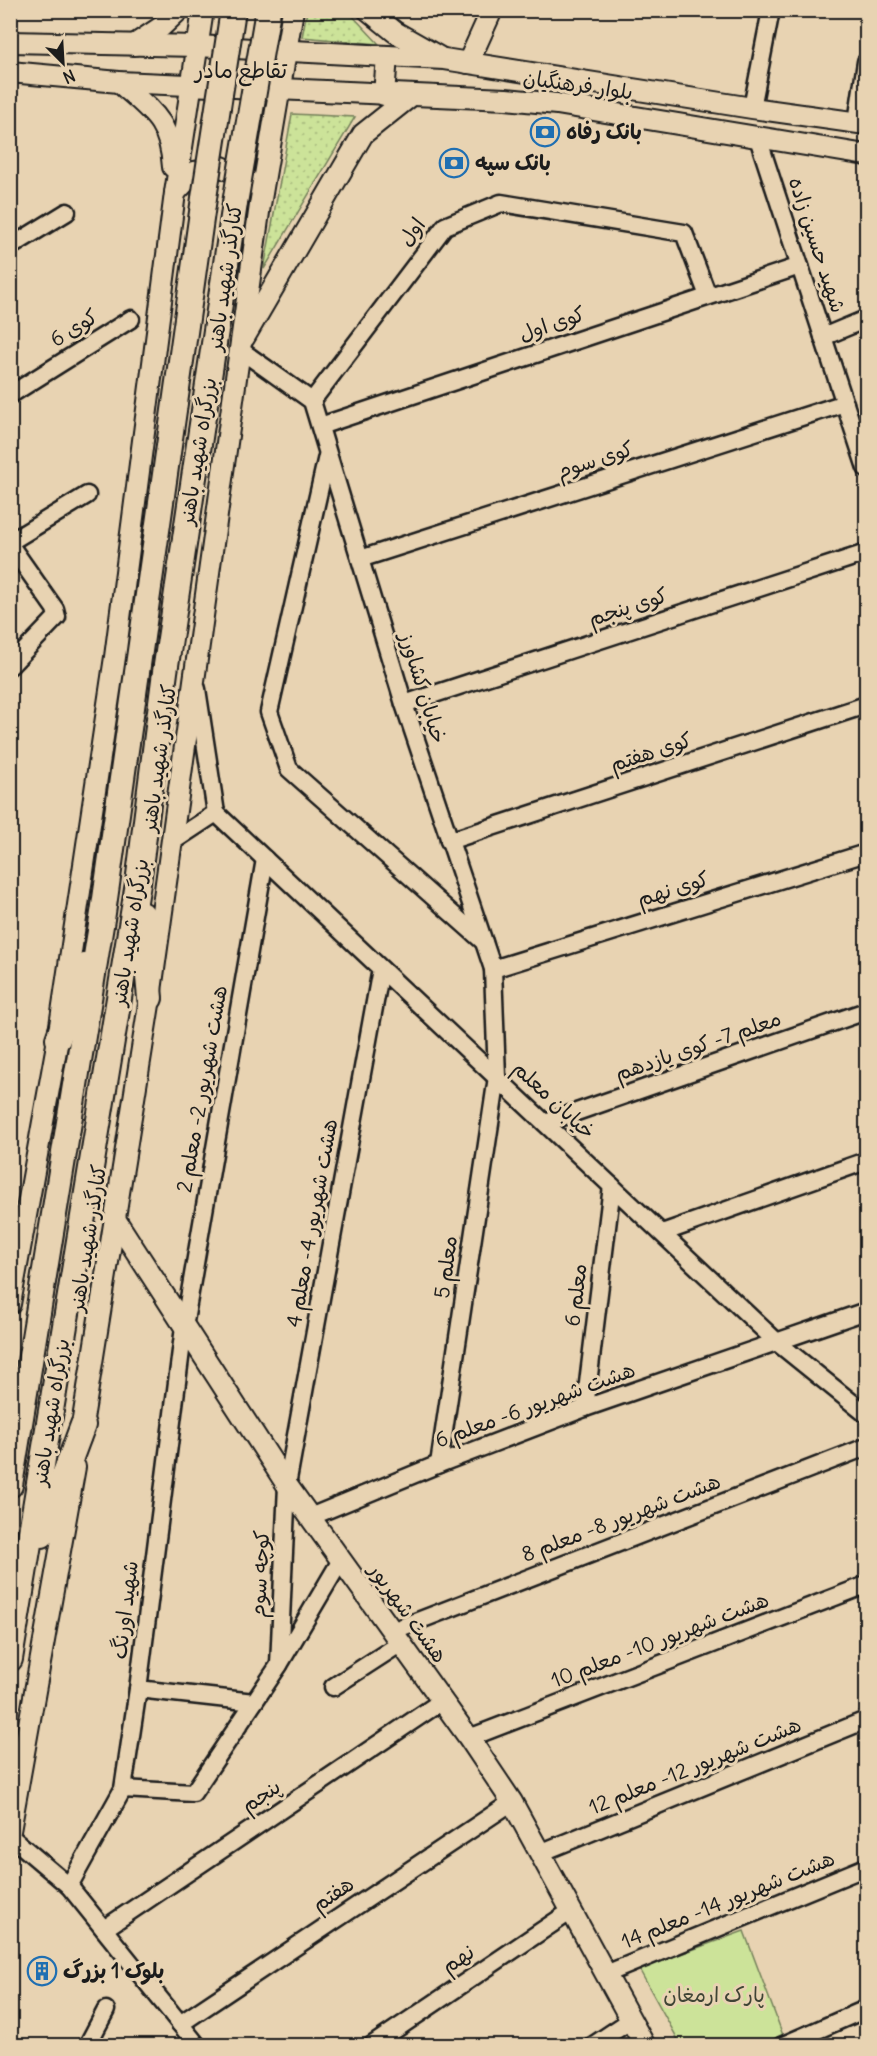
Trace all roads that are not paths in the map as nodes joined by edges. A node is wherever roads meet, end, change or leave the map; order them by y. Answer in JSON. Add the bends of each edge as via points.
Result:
{"nodes":[{"id":1,"x":179,"y":10,"type":"edge"},
{"id":2,"x":203,"y":10,"type":"edge"},
{"id":3,"x":233,"y":10,"type":"edge"},
{"id":4,"x":268,"y":10,"type":"edge"},
{"id":5,"x":293,"y":10,"type":"edge"},
{"id":6,"x":368,"y":10,"type":"edge"},
{"id":7,"x":492,"y":10,"type":"edge"},
{"id":8,"x":771,"y":10,"type":"edge"},
{"id":9,"x":10,"y":42,"type":"edge"},
{"id":10,"x":133,"y":45,"type":"junction"},
{"id":11,"x":197,"y":46,"type":"junction"},
{"id":12,"x":286,"y":52,"type":"junction"},
{"id":13,"x":387,"y":56,"type":"junction"},
{"id":14,"x":444,"y":59,"type":"junction"},
{"id":15,"x":867,"y":62,"type":"edge"},
{"id":16,"x":468,"y":63,"type":"junction"},
{"id":17,"x":10,"y":72,"type":"edge"},
{"id":18,"x":119,"y":82,"type":"junction"},
{"id":19,"x":191,"y":86,"type":"junction"},
{"id":20,"x":280,"y":91,"type":"junction"},
{"id":21,"x":384,"y":95,"type":"junction"},
{"id":22,"x":412,"y":95,"type":"junction"},
{"id":23,"x":752,"y":108,"type":"junction"},
{"id":24,"x":862,"y":123,"type":"edge"},
{"id":25,"x":758,"y":138,"type":"junction"},
{"id":26,"x":867,"y":155,"type":"edge"},
{"id":27,"x":175,"y":193,"type":"junction"},
{"id":28,"x":260,"y":205,"type":"junction"},
{"id":29,"x":67,"y":212,"type":"dead end"},
{"id":30,"x":10,"y":248,"type":"edge"},
{"id":31,"x":800,"y":266,"type":"junction"},
{"id":32,"x":708,"y":296,"type":"junction"},
{"id":33,"x":131,"y":319,"type":"dead end"},
{"id":34,"x":867,"y":319,"type":"edge"},
{"id":35,"x":823,"y":336,"type":"junction"},
{"id":36,"x":239,"y":349,"type":"junction"},
{"id":37,"x":10,"y":395,"type":"edge"},
{"id":38,"x":312,"y":401,"type":"junction"},
{"id":39,"x":845,"y":403,"type":"junction"},
{"id":40,"x":320,"y":426,"type":"junction"},
{"id":41,"x":327,"y":454,"type":"junction"},
{"id":42,"x":867,"y":468,"type":"edge"},
{"id":43,"x":87,"y":495,"type":"dead end"},
{"id":44,"x":10,"y":544,"type":"edge"},
{"id":45,"x":867,"y":553,"type":"edge"},
{"id":46,"x":360,"y":559,"type":"junction"},
{"id":47,"x":10,"y":666,"type":"edge"},
{"id":48,"x":195,"y":676,"type":"junction"},
{"id":49,"x":404,"y":704,"type":"junction"},
{"id":50,"x":867,"y":705,"type":"edge"},
{"id":51,"x":216,"y":813,"type":"junction"},
{"id":52,"x":449,"y":841,"type":"junction"},
{"id":53,"x":172,"y":842,"type":"junction"},
{"id":54,"x":867,"y":853,"type":"edge"},
{"id":55,"x":264,"y":859,"type":"junction"},
{"id":56,"x":138,"y":883,"type":"junction"},
{"id":57,"x":103,"y":914,"type":"junction"},
{"id":58,"x":484,"y":943,"type":"junction"},
{"id":59,"x":381,"y":969,"type":"junction"},
{"id":60,"x":493,"y":969,"type":"junction"},
{"id":61,"x":150,"y":998,"type":"junction"},
{"id":62,"x":867,"y":1011,"type":"edge"},
{"id":63,"x":58,"y":1039,"type":"junction"},
{"id":64,"x":497,"y":1077,"type":"junction"},
{"id":65,"x":545,"y":1123,"type":"junction"},
{"id":66,"x":867,"y":1161,"type":"edge"},
{"id":67,"x":612,"y":1186,"type":"junction"},
{"id":68,"x":115,"y":1220,"type":"junction"},
{"id":69,"x":662,"y":1233,"type":"junction"},
{"id":70,"x":15,"y":1257,"type":"edge"},
{"id":71,"x":10,"y":1304,"type":"edge"},
{"id":72,"x":867,"y":1311,"type":"edge"},
{"id":73,"x":184,"y":1327,"type":"junction"},
{"id":74,"x":778,"y":1343,"type":"junction"},
{"id":75,"x":585,"y":1408,"type":"junction"},
{"id":76,"x":867,"y":1414,"type":"edge"},
{"id":77,"x":83,"y":1425,"type":"junction"},
{"id":78,"x":867,"y":1447,"type":"edge"},
{"id":79,"x":439,"y":1464,"type":"junction"},
{"id":80,"x":10,"y":1485,"type":"edge"},
{"id":81,"x":287,"y":1485,"type":"junction"},
{"id":82,"x":310,"y":1517,"type":"junction"},
{"id":83,"x":340,"y":1560,"type":"junction"},
{"id":84,"x":867,"y":1585,"type":"edge"},
{"id":85,"x":22,"y":1588,"type":"junction"},
{"id":86,"x":396,"y":1637,"type":"junction"},
{"id":87,"x":10,"y":1659,"type":"edge"},
{"id":88,"x":279,"y":1665,"type":"junction"},
{"id":89,"x":333,"y":1687,"type":"dead end"},
{"id":90,"x":138,"y":1689,"type":"junction"},
{"id":91,"x":442,"y":1701,"type":"junction"},
{"id":92,"x":254,"y":1702,"type":"junction"},
{"id":93,"x":867,"y":1720,"type":"edge"},
{"id":94,"x":469,"y":1738,"type":"junction"},
{"id":95,"x":123,"y":1789,"type":"junction"},
{"id":96,"x":512,"y":1802,"type":"junction"},
{"id":97,"x":10,"y":1831,"type":"edge"},
{"id":98,"x":10,"y":1836,"type":"edge"},
{"id":99,"x":540,"y":1853,"type":"junction"},
{"id":100,"x":867,"y":1867,"type":"edge"},
{"id":101,"x":69,"y":1886,"type":"junction"},
{"id":102,"x":571,"y":1911,"type":"junction"},
{"id":103,"x":104,"y":1929,"type":"junction"},
{"id":104,"x":606,"y":1974,"type":"junction"},
{"id":105,"x":867,"y":2009,"type":"edge"},
{"id":106,"x":106,"y":2010,"type":"dead end"},
{"id":107,"x":630,"y":2020,"type":"junction"},
{"id":108,"x":180,"y":2024,"type":"junction"},
{"id":109,"x":87,"y":2046,"type":"edge"},
{"id":110,"x":198,"y":2046,"type":"edge"},
{"id":111,"x":371,"y":2046,"type":"edge"},
{"id":112,"x":592,"y":2046,"type":"edge"},
{"id":113,"x":645,"y":2046,"type":"edge"},
{"id":114,"x":780,"y":2046,"type":"edge"}],
"edges":[{"from":1,"to":10,"type":"main road"},
{"from":2,"to":11,"type":"main road"},
{"from":3,"to":57,"type":"highway","name":"بزرگراه شهید باهنر","bridge":true},
{"from":4,"to":56,"type":"highway","name":"بزرگراه شهید باهنر","bridge":true,"via":[[165,672]]},
{"from":5,"to":12,"type":"main road","name":"کنارگذر شهید باهنر"},
{"from":6,"to":14,"type":"main road","via":[[394,32]]},
{"from":7,"to":16,"type":"main road"},
{"from":8,"to":23,"type":"street"},
{"from":9,"to":10,"type":"main road","name":"بلوار فرهنگیان"},
{"from":10,"to":11,"type":"main road","name":"بلوار فرهنگیان"},
{"from":11,"to":12,"type":"main road","name":"بلوار فرهنگیان"},
{"from":11,"to":19,"type":"main road"},
{"from":12,"to":13,"type":"main road","name":"بلوار فرهنگیان"},
{"from":12,"to":20,"type":"main road","name":"کنارگذر شهید باهنر"},
{"from":13,"to":14,"type":"main road","name":"بلوار فرهنگیان"},
{"from":13,"to":21,"type":"main road"},
{"from":14,"to":16,"type":"main road","name":"بلوار فرهنگیان"},
{"from":15,"to":24,"type":"street"},
{"from":16,"to":23,"type":"main road","name":"بلوار فرهنگیان"},
{"from":17,"to":18,"type":"main road","name":"بلوار فرهنگیان"},
{"from":18,"to":19,"type":"main road","name":"بلوار فرهنگیان"},
{"from":18,"to":27,"type":"main road","via":[[156,114],[171,145]]},
{"from":19,"to":20,"type":"main road","name":"بلوار فرهنگیان"},
{"from":19,"to":27,"type":"main road"},
{"from":20,"to":21,"type":"main road","name":"بلوار فرهنگیان"},
{"from":20,"to":28,"type":"main road","name":"کنارگذر شهید باهنر"},
{"from":21,"to":22,"type":"main road","name":"بلوار فرهنگیان"},
{"from":22,"to":25,"type":"main road","name":"بلوار فرهنگیان","via":[[557,104]]},
{"from":22,"to":36,"type":"main road","via":[[363,134]]},
{"from":23,"to":24,"type":"main road","name":"بلوار فرهنگیان"},
{"from":25,"to":26,"type":"main road","name":"بلوار فرهنگیان"},
{"from":25,"to":31,"type":"street","name":"شهید حسین زاده"},
{"from":27,"to":28,"type":"main road","via":[[194,172],[222,167],[247,180]]},
{"from":27,"to":63,"type":"main road","via":[[115,657]]},
{"from":28,"to":36,"type":"main road","name":"کنارگذر شهید باهنر"},
{"from":29,"to":30,"type":"street"},
{"from":31,"to":32,"type":"street","name":"کوی اول"},
{"from":31,"to":35,"type":"street","name":"شهید حسین زاده"},
{"from":32,"to":38,"type":"street","name":"اول","via":[[684,233],[501,203],[445,226]]},
{"from":32,"to":40,"type":"street","name":"کوی اول"},
{"from":33,"to":37,"type":"street","name":"کوی 6"},
{"from":34,"to":35,"type":"street"},
{"from":35,"to":39,"type":"street","name":"شهید حسین زاده"},
{"from":36,"to":38,"type":"street"},
{"from":36,"to":48,"type":"main road","name":"کنارگذر شهید باهنر"},
{"from":38,"to":40,"type":"street","name":"خیابان کشاورز"},
{"from":39,"to":42,"type":"street","name":"شهید حسین زاده"},
{"from":39,"to":46,"type":"street","name":"کوی سوم"},
{"from":40,"to":41,"type":"street","name":"خیابان کشاورز"},
{"from":41,"to":46,"type":"street","name":"خیابان کشاورز"},
{"from":41,"to":58,"type":"street","via":[[269,712],[289,769]]},
{"from":43,"to":44,"type":"street"},
{"from":44,"to":47,"type":"street","via":[[57,616]]},
{"from":45,"to":49,"type":"street","name":"کوی پنجم"},
{"from":46,"to":49,"type":"street","name":"خیابان کشاورز"},
{"from":48,"to":51,"type":"street"},
{"from":48,"to":53,"type":"main road","name":"کنارگذر شهید باهنر"},
{"from":49,"to":52,"type":"street","name":"خیابان کشاورز"},
{"from":50,"to":52,"type":"street","name":"کوی هفتم"},
{"from":51,"to":53,"type":"street"},
{"from":51,"to":55,"type":"street","name":"خیابان معلم"},
{"from":52,"to":58,"type":"street","name":"خیابان کشاورز"},
{"from":53,"to":61,"type":"main road","name":"کنارگذر شهید باهنر"},
{"from":54,"to":60,"type":"street","name":"کوی نهم"},
{"from":55,"to":59,"type":"street","name":"خیابان معلم"},
{"from":55,"to":73,"type":"street","name":"هشت شهریور 2- معلم 2"},
{"from":56,"to":61,"type":"highway"},
{"from":56,"to":85,"type":"highway","name":"بزرگراه شهید باهنر"},
{"from":57,"to":63,"type":"highway"},
{"from":57,"to":80,"type":"highway","name":"بزرگراه شهید باهنر"},
{"from":58,"to":60,"type":"street","name":"خیابان کشاورز"},
{"from":59,"to":64,"type":"street","name":"خیابان معلم"},
{"from":59,"to":81,"type":"street","name":"هشت شهریور 4- معلم 4"},
{"from":60,"to":64,"type":"street","name":"خیابان کشاورز"},
{"from":61,"to":68,"type":"main road","name":"کنارگذر شهید باهنر"},
{"from":62,"to":65,"type":"street","name":"معلم 7- کوی یازدهم"},
{"from":63,"to":70,"type":"main road"},
{"from":64,"to":65,"type":"street","name":"خیابان معلم"},
{"from":64,"to":79,"type":"street","name":"معلم 5"},
{"from":65,"to":67,"type":"street","name":"خیابان معلم"},
{"from":66,"to":69,"type":"street"},
{"from":67,"to":69,"type":"street","name":"خیابان معلم"},
{"from":67,"to":75,"type":"street","name":"معلم 6"},
{"from":68,"to":73,"type":"main road","name":"هشت شهریور"},
{"from":68,"to":77,"type":"main road","name":"کنارگذر شهید باهنر"},
{"from":69,"to":74,"type":"street","name":"خیابان معلم"},
{"from":70,"to":71,"type":"main road"},
{"from":72,"to":74,"type":"street","name":"هشت شهریور 6- معلم 6"},
{"from":73,"to":81,"type":"main road","name":"هشت شهریور"},
{"from":73,"to":90,"type":"street","name":"شهید اورنگ"},
{"from":74,"to":75,"type":"street","name":"هشت شهریور 6- معلم 6"},
{"from":74,"to":76,"type":"street","name":"خیابان معلم"},
{"from":75,"to":79,"type":"street","name":"هشت شهریور 6- معلم 6"},
{"from":77,"to":85,"type":"highway"},
{"from":77,"to":97,"type":"main road","name":"کنارگذر شهید باهنر"},
{"from":78,"to":86,"type":"street","name":"هشت شهریور 8- معلم 8"},
{"from":79,"to":82,"type":"street","name":"هشت شهریور 6- معلم 6"},
{"from":81,"to":82,"type":"main road","name":"هشت شهریور"},
{"from":81,"to":88,"type":"street","name":"کوچه سوم"},
{"from":82,"to":83,"type":"main road","name":"هشت شهریور"},
{"from":83,"to":86,"type":"main road","name":"هشت شهریور"},
{"from":83,"to":88,"type":"street"},
{"from":84,"to":94,"type":"street","name":"هشت شهریور 10- معلم 10"},
{"from":85,"to":87,"type":"highway","name":"بزرگراه شهید باهنر"},
{"from":86,"to":89,"type":"street","name":"هشت شهریور 8- معلم 8"},
{"from":86,"to":91,"type":"main road","name":"هشت شهریور"},
{"from":88,"to":92,"type":"street"},
{"from":90,"to":92,"type":"street"},
{"from":90,"to":95,"type":"street","name":"شهید اورنگ"},
{"from":91,"to":94,"type":"main road","name":"هشت شهریور"},
{"from":91,"to":103,"type":"street","name":"پنجم"},
{"from":92,"to":95,"type":"street","via":[[193,1793]]},
{"from":93,"to":99,"type":"street","name":"هشت شهریور 12- معلم 12"},
{"from":94,"to":96,"type":"main road","name":"هشت شهریور"},
{"from":95,"to":101,"type":"street","name":"شهید اورنگ"},
{"from":96,"to":99,"type":"main road","name":"هشت شهریور"},
{"from":96,"to":108,"type":"street","name":"هفتم"},
{"from":98,"to":101,"type":"street"},
{"from":99,"to":102,"type":"main road","name":"هشت شهریور"},
{"from":100,"to":104,"type":"street","name":"هشت شهریور 14- معلم 14"},
{"from":101,"to":103,"type":"street"},
{"from":102,"to":104,"type":"main road","name":"هشت شهریور"},
{"from":102,"to":111,"type":"street","name":"نهم"},
{"from":103,"to":108,"type":"street"},
{"from":104,"to":107,"type":"main road","name":"هشت شهریور"},
{"from":105,"to":114,"type":"street"},
{"from":106,"to":109,"type":"street"},
{"from":107,"to":112,"type":"street"},
{"from":107,"to":113,"type":"main road","name":"هشت شهریور"},
{"from":108,"to":110,"type":"street"}]}
